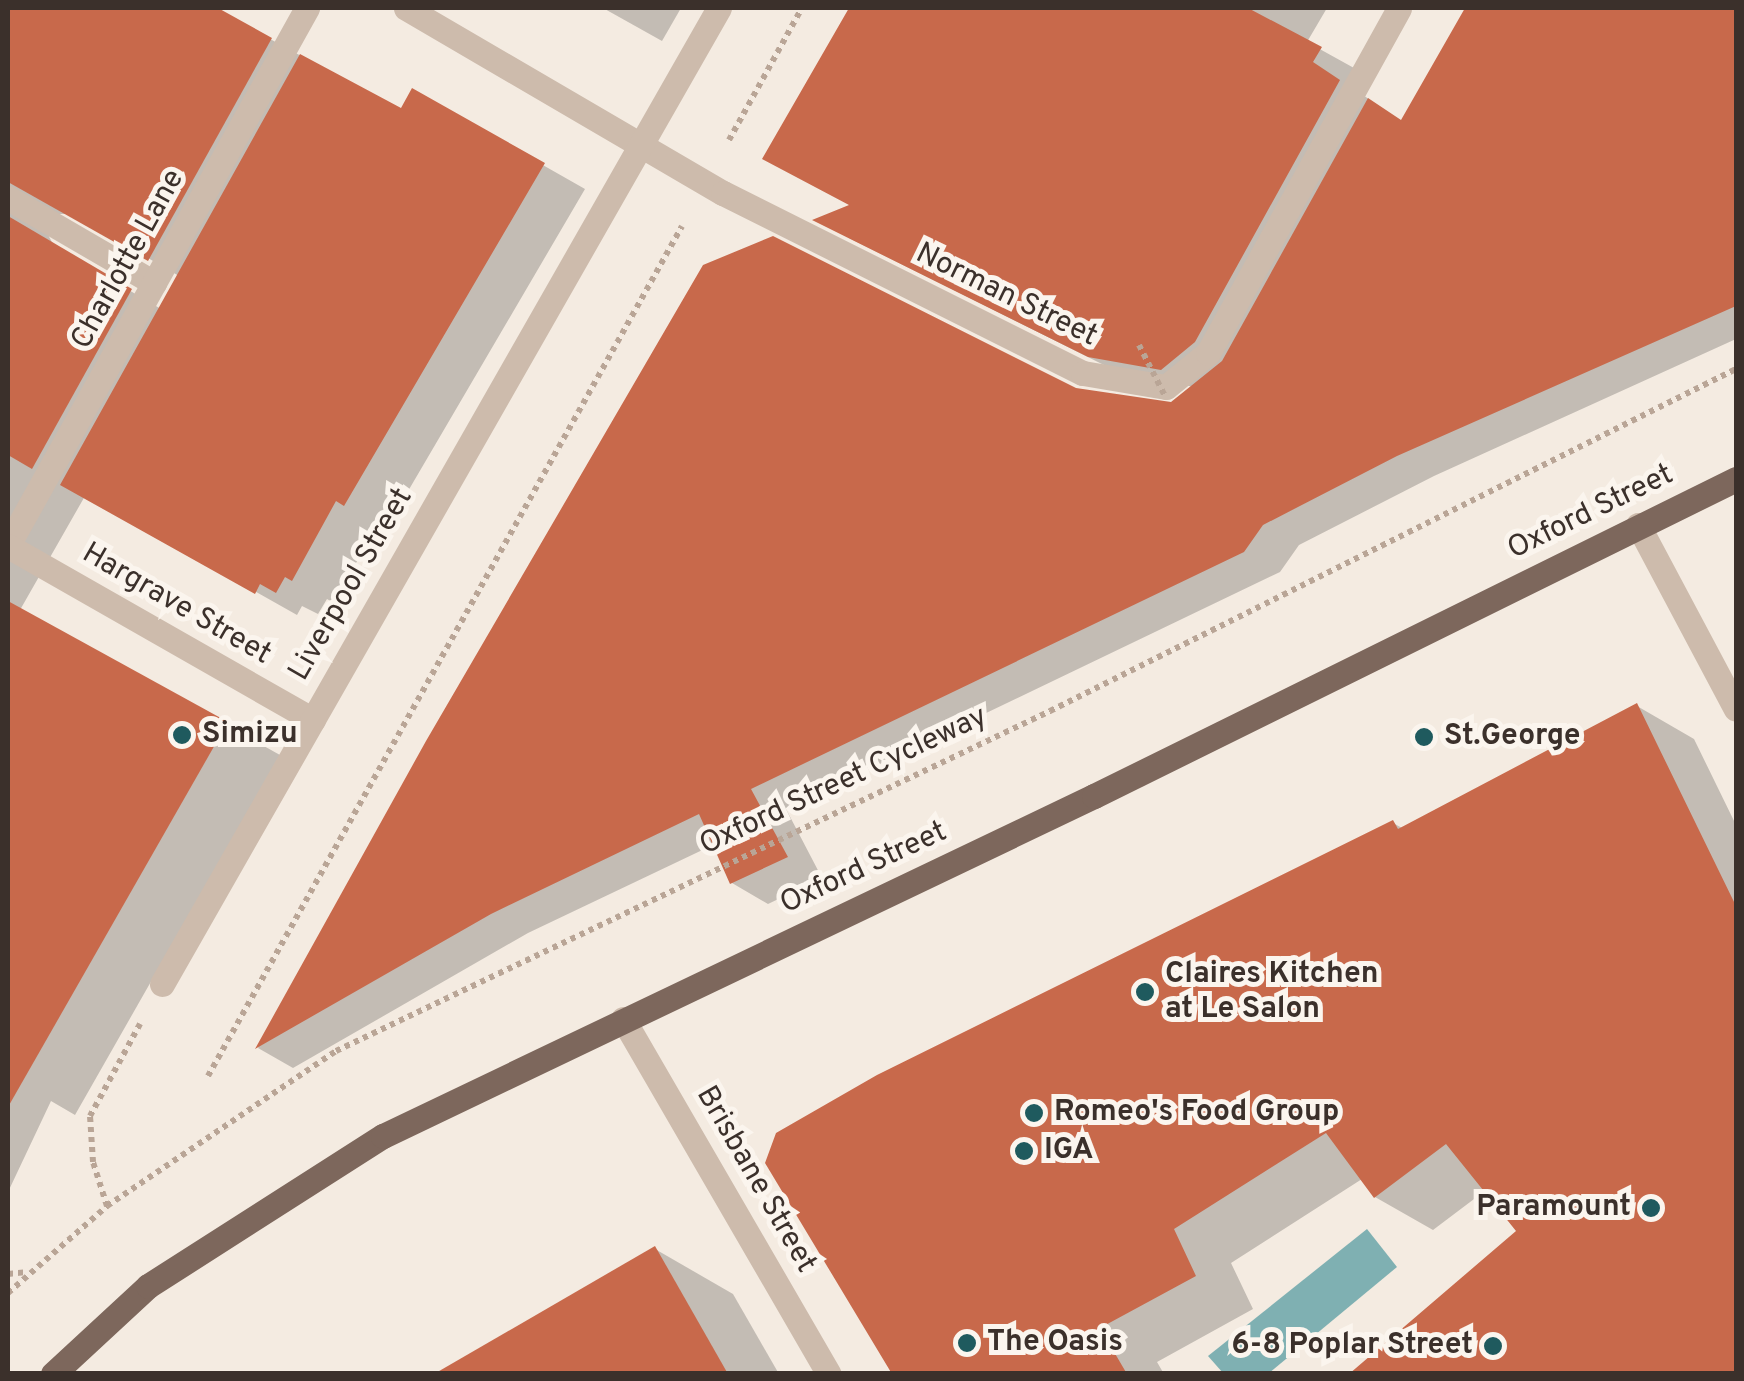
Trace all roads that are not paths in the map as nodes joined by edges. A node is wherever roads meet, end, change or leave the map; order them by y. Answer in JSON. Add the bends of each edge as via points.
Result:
{"nodes":[{"id":1,"x":307,"y":8,"type":"edge"},
{"id":2,"x":406,"y":8,"type":"edge"},
{"id":3,"x":718,"y":8,"type":"edge"},
{"id":4,"x":1399,"y":8,"type":"edge"},
{"id":5,"x":641,"y":144,"type":"junction"},
{"id":6,"x":8,"y":198,"type":"edge"},
{"id":7,"x":154,"y":283,"type":"junction"},
{"id":8,"x":1736,"y":479,"type":"edge"},
{"id":9,"x":1638,"y":525,"type":"junction"},
{"id":10,"x":8,"y":545,"type":"edge"},
{"id":11,"x":1736,"y":709,"type":"edge"},
{"id":12,"x":313,"y":720,"type":"junction"},
{"id":13,"x":162,"y":984,"type":"road end"},
{"id":14,"x":624,"y":1019,"type":"junction"},
{"id":15,"x":53,"y":1374,"type":"edge"},
{"id":16,"x":830,"y":1374,"type":"edge"}],
"edges":[{"from":1,"to":7,"type":"street","name":"Charlotte Lane"},
{"from":2,"to":5,"type":"street","name":"Norman Street"},
{"from":3,"to":5,"type":"street","name":"Liverpool Street"},
{"from":4,"to":5,"type":"street","name":"Norman Street","via":[[1208,353],[1166,388],[1083,373]]},
{"from":5,"to":12,"type":"street","name":"Liverpool Street"},
{"from":6,"to":7,"type":"street"},
{"from":7,"to":10,"type":"street","name":"Charlotte Lane"},
{"from":8,"to":9,"type":"main road","name":"Oxford Street"},
{"from":9,"to":11,"type":"street"},
{"from":9,"to":14,"type":"main road","name":"Oxford Street","via":[[1094,796]]},
{"from":10,"to":12,"type":"street","name":"Hargrave Street"},
{"from":12,"to":13,"type":"street","name":"Liverpool Street"},
{"from":14,"to":15,"type":"main road","name":"Oxford Street","via":[[384,1136],[292,1193],[148,1286]]},
{"from":14,"to":16,"type":"street","name":"Brisbane Street"}]}
